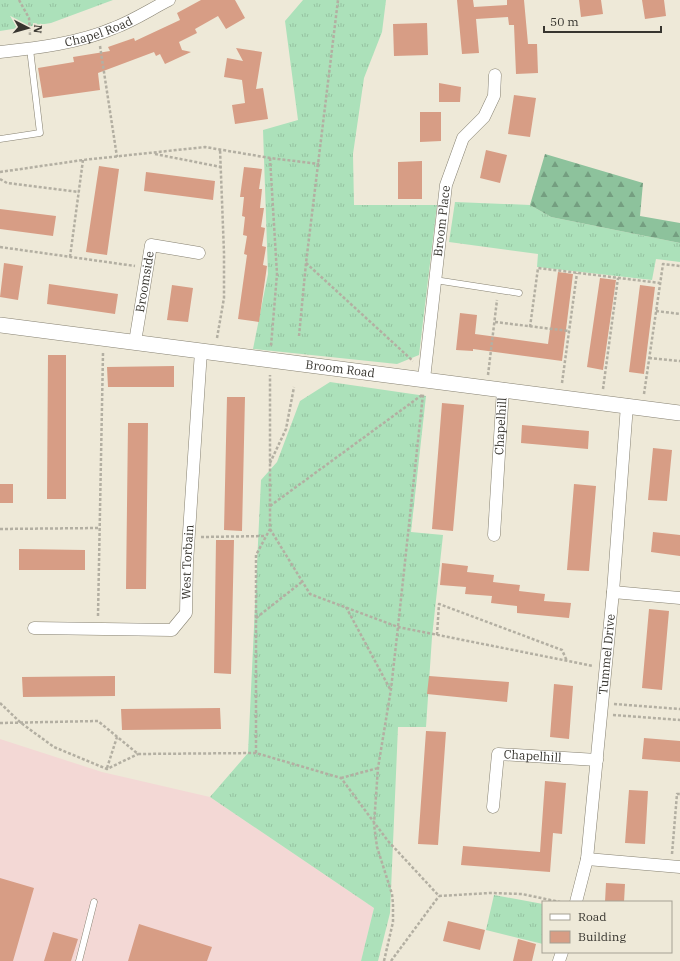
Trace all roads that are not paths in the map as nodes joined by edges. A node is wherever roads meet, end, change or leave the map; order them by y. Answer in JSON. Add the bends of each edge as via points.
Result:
{"nodes":[{"id":1,"x":169,"y":0,"type":"edge"},
{"id":2,"x":30,"y":49,"type":"junction"},
{"id":3,"x":0,"y":52,"type":"edge"},
{"id":4,"x":495,"y":75,"type":"dead end"},
{"id":5,"x":0,"y":139,"type":"edge"},
{"id":6,"x":199,"y":254,"type":"dead end"},
{"id":7,"x":435,"y":280,"type":"junction"},
{"id":8,"x":519,"y":293,"type":"dead end"},
{"id":9,"x":0,"y":325,"type":"edge"},
{"id":10,"x":135,"y":342,"type":"junction"},
{"id":11,"x":208,"y":352,"type":"junction"},
{"id":12,"x":424,"y":375,"type":"junction"},
{"id":13,"x":503,"y":389,"type":"junction"},
{"id":14,"x":627,"y":405,"type":"junction"},
{"id":15,"x":680,"y":413,"type":"edge"},
{"id":16,"x":494,"y":535,"type":"dead end"},
{"id":17,"x":613,"y":592,"type":"junction"},
{"id":18,"x":680,"y":598,"type":"edge"},
{"id":19,"x":34,"y":628,"type":"dead end"},
{"id":20,"x":597,"y":760,"type":"junction"},
{"id":21,"x":493,"y":807,"type":"dead end"},
{"id":22,"x":587,"y":859,"type":"junction"},
{"id":23,"x":676,"y":866,"type":"edge"},
{"id":24,"x":576,"y":901,"type":"edge"},
{"id":25,"x":94,"y":902,"type":"dead end"},
{"id":26,"x":79,"y":961,"type":"edge"}],
"edges":[{"from":1,"to":2,"type":"street","name":"Chapel Road","via":[[98,34]]},
{"from":2,"to":3,"type":"street","name":"Chapel Road"},
{"from":2,"to":5,"type":"lane","via":[[40,133]]},
{"from":4,"to":7,"type":"street","name":"Broom Place","via":[[494,96],[484,117],[463,138],[446,185]]},
{"from":6,"to":10,"type":"street","name":"Broomside","via":[[151,245]]},
{"from":7,"to":8,"type":"lane"},
{"from":7,"to":12,"type":"street","name":"Broom Place"},
{"from":9,"to":10,"type":"street","name":"Broom Road"},
{"from":10,"to":11,"type":"street","name":"Broom Road"},
{"from":11,"to":12,"type":"street","name":"Broom Road"},
{"from":11,"to":19,"type":"street","name":"West Torbain","via":[[188,537],[186,613],[172,630]]},
{"from":12,"to":13,"type":"street","name":"Broom Road"},
{"from":13,"to":14,"type":"street","name":"Broom Road"},
{"from":13,"to":16,"type":"street","name":"Chapelhill"},
{"from":14,"to":15,"type":"street","name":"Broom Road"},
{"from":14,"to":17,"type":"street","name":"Tummel Drive"},
{"from":17,"to":18,"type":"street"},
{"from":17,"to":20,"type":"street","name":"Tummel Drive"},
{"from":20,"to":21,"type":"street","name":"Chapelhill","via":[[498,754]]},
{"from":20,"to":22,"type":"street","name":"Tummel Drive"},
{"from":22,"to":23,"type":"street"},
{"from":22,"to":24,"type":"street","name":"Tummel Drive"},
{"from":25,"to":26,"type":"lane"}]}
